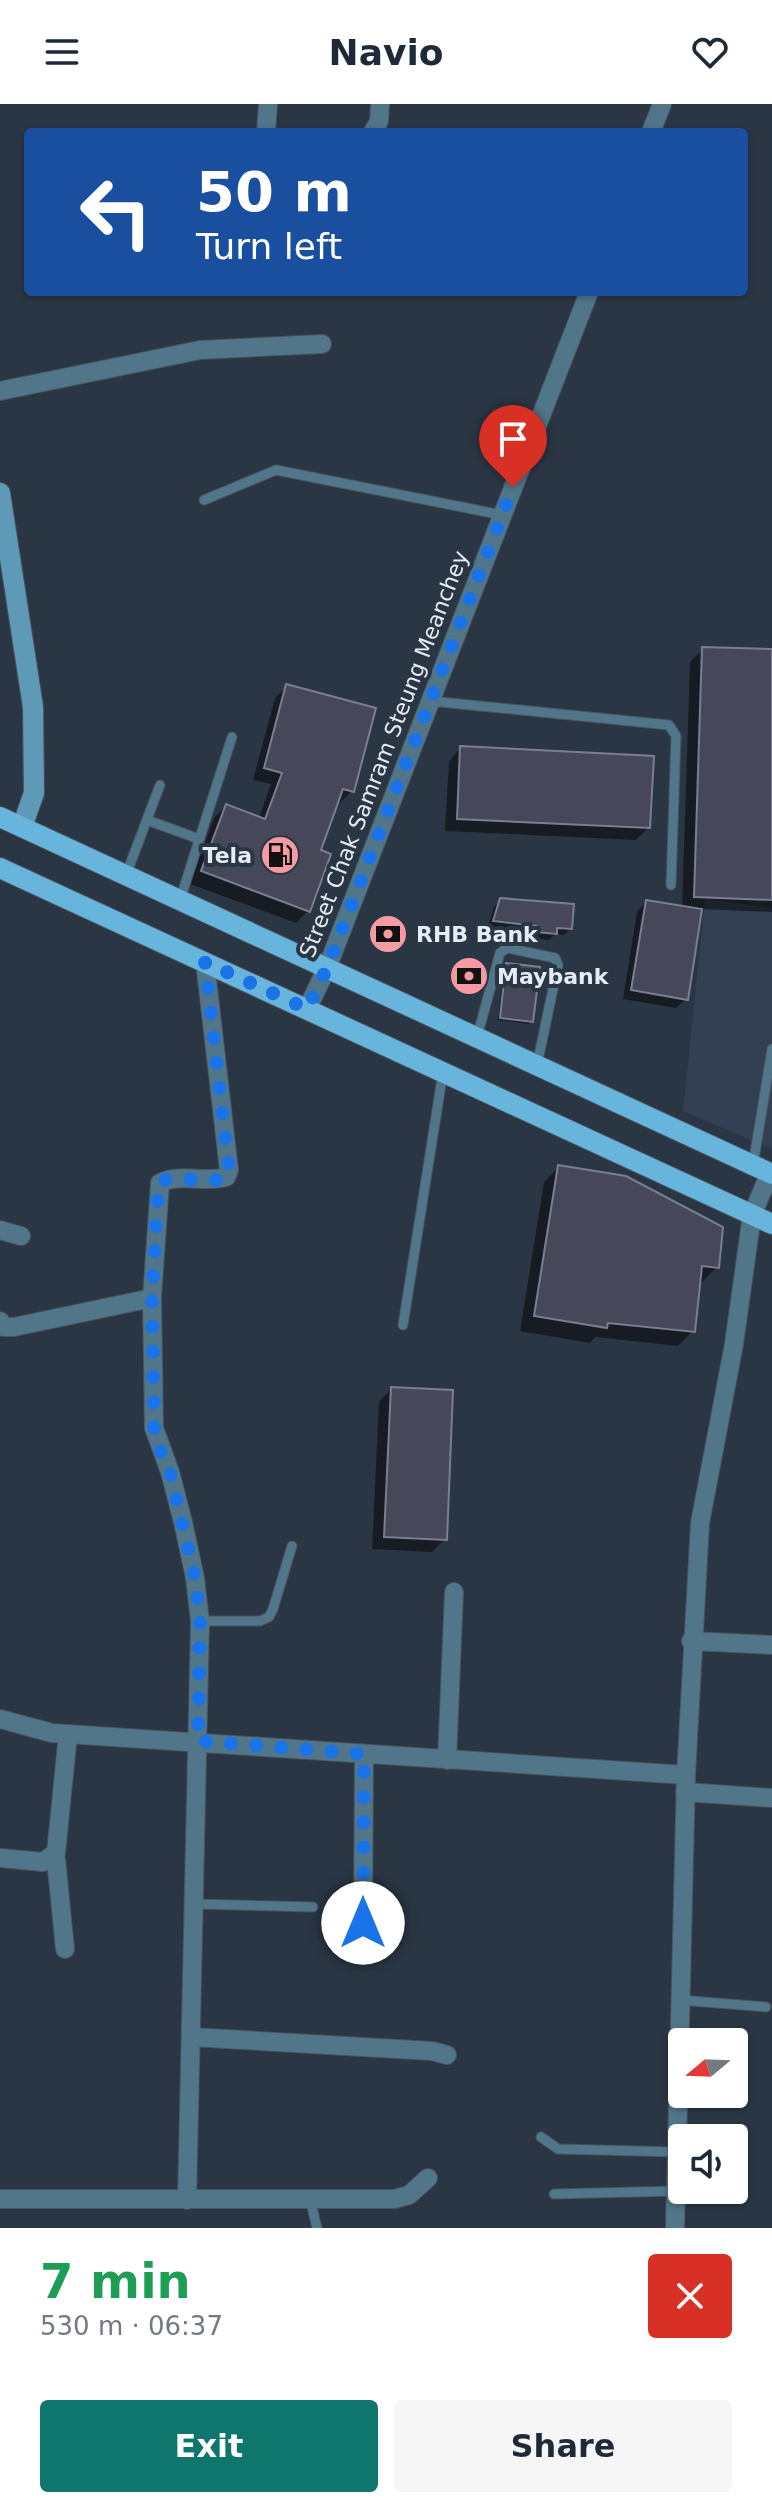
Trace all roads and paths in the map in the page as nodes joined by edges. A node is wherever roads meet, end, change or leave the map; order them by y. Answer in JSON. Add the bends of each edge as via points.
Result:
{"nodes":[{"id":1,"x":268,"y":104,"type":"edge"},
{"id":2,"x":380,"y":104,"type":"edge"},
{"id":3,"x":662,"y":104,"type":"edge"},
{"id":4,"x":266,"y":128,"type":"edge"},
{"id":5,"x":375,"y":128,"type":"edge"},
{"id":6,"x":653,"y":128,"type":"edge"},
{"id":7,"x":587,"y":296,"type":"edge"},
{"id":8,"x":322,"y":344,"type":"dead end"},
{"id":9,"x":0,"y":391,"type":"edge"},
{"id":10,"x":0,"y":493,"type":"edge"},
{"id":11,"x":204,"y":500,"type":"dead end"},
{"id":12,"x":502,"y":515,"type":"junction"},
{"id":13,"x":430,"y":701,"type":"junction"},
{"id":14,"x":232,"y":737,"type":"dead end"},
{"id":15,"x":160,"y":785,"type":"dead end"},
{"id":16,"x":0,"y":817,"type":"edge"},
{"id":17,"x":147,"y":820,"type":"junction"},
{"id":18,"x":22,"y":827,"type":"junction"},
{"id":19,"x":199,"y":839,"type":"junction"},
{"id":20,"x":0,"y":868,"type":"edge"},
{"id":21,"x":126,"y":875,"type":"junction"},
{"id":22,"x":671,"y":885,"type":"dead end"},
{"id":23,"x":180,"y":900,"type":"junction"},
{"id":24,"x":205,"y":962,"type":"junction"},
{"id":25,"x":327,"y":968,"type":"junction"},
{"id":26,"x":307,"y":1009,"type":"junction"},
{"id":27,"x":477,"y":1037,"type":"junction"},
{"id":28,"x":772,"y":1049,"type":"edge"},
{"id":29,"x":537,"y":1065,"type":"junction"},
{"id":30,"x":443,"y":1072,"type":"junction"},
{"id":31,"x":765,"y":1170,"type":"edge"},
{"id":32,"x":752,"y":1215,"type":"junction"},
{"id":33,"x":772,"y":1224,"type":"edge"},
{"id":34,"x":0,"y":1230,"type":"edge"},
{"id":35,"x":21,"y":1236,"type":"dead end"},
{"id":36,"x":152,"y":1298,"type":"junction"},
{"id":37,"x":0,"y":1321,"type":"edge"},
{"id":38,"x":403,"y":1325,"type":"dead end"},
{"id":39,"x":292,"y":1546,"type":"dead end"},
{"id":40,"x":454,"y":1592,"type":"dead end"},
{"id":41,"x":200,"y":1621,"type":"junction"},
{"id":42,"x":691,"y":1641,"type":"junction"},
{"id":43,"x":772,"y":1645,"type":"edge"},
{"id":44,"x":0,"y":1719,"type":"edge"},
{"id":45,"x":68,"y":1734,"type":"junction"},
{"id":46,"x":198,"y":1741,"type":"junction"},
{"id":47,"x":364,"y":1754,"type":"junction"},
{"id":48,"x":447,"y":1760,"type":"junction"},
{"id":49,"x":685,"y":1784,"type":"junction"},
{"id":50,"x":772,"y":1798,"type":"edge"},
{"id":51,"x":52,"y":1857,"type":"junction"},
{"id":52,"x":0,"y":1858,"type":"edge"},
{"id":53,"x":194,"y":1904,"type":"junction"},
{"id":54,"x":313,"y":1907,"type":"dead end"},
{"id":55,"x":363,"y":1923,"type":"dead end"},
{"id":56,"x":65,"y":1949,"type":"dead end"},
{"id":57,"x":679,"y":2000,"type":"junction"},
{"id":58,"x":766,"y":2007,"type":"dead end"},
{"id":59,"x":191,"y":2037,"type":"junction"},
{"id":60,"x":447,"y":2055,"type":"dead end"},
{"id":61,"x":677,"y":2124,"type":"edge"},
{"id":62,"x":541,"y":2137,"type":"dead end"},
{"id":63,"x":668,"y":2152,"type":"edge"},
{"id":64,"x":428,"y":2178,"type":"dead end"},
{"id":65,"x":668,"y":2191,"type":"edge"},
{"id":66,"x":554,"y":2194,"type":"dead end"},
{"id":67,"x":0,"y":2199,"type":"edge"},
{"id":68,"x":310,"y":2199,"type":"junction"},
{"id":69,"x":187,"y":2200,"type":"junction"},
{"id":70,"x":676,"y":2204,"type":"edge"},
{"id":71,"x":317,"y":2228,"type":"edge"},
{"id":72,"x":675,"y":2228,"type":"edge"}],
"edges":[{"from":1,"to":4,"type":"street"},
{"from":2,"to":5,"type":"street"},
{"from":3,"to":6,"type":"street"},
{"from":7,"to":12,"type":"street","name":"Street Chak Samram Steung Meanchey"},
{"from":8,"to":9,"type":"street","via":[[200,350]]},
{"from":10,"to":18,"type":"street","via":[[33,707],[34,793]]},
{"from":11,"to":12,"type":"lane","via":[[276,470]]},
{"from":12,"to":13,"type":"street","name":"Street Chak Samram Steung Meanchey"},
{"from":13,"to":22,"type":"lane","via":[[669,725],[676,736]]},
{"from":13,"to":25,"type":"street","name":"Street Chak Samram Steung Meanchey"},
{"from":14,"to":19,"type":"lane"},
{"from":15,"to":17,"type":"lane"},
{"from":16,"to":18,"type":"main road"},
{"from":17,"to":19,"type":"lane"},
{"from":17,"to":21,"type":"lane"},
{"from":18,"to":21,"type":"main road"},
{"from":19,"to":23,"type":"lane"},
{"from":20,"to":24,"type":"main road"},
{"from":21,"to":23,"type":"main road"},
{"from":23,"to":25,"type":"main road"},
{"from":24,"to":26,"type":"main road"},
{"from":24,"to":36,"type":"street","via":[[229,1170],[216,1180],[160,1183]]},
{"from":25,"to":26,"type":"street","name":"Street Chak Samram Steung Meanchey"},
{"from":25,"to":27,"type":"main road"},
{"from":26,"to":30,"type":"main road"},
{"from":27,"to":29,"type":"main road"},
{"from":27,"to":29,"type":"lane","via":[[500,953],[507,948],[555,958],[558,965]]},
{"from":28,"to":31,"type":"lane"},
{"from":29,"to":31,"type":"main road"},
{"from":30,"to":32,"type":"main road"},
{"from":30,"to":38,"type":"lane"},
{"from":31,"to":32,"type":"street"},
{"from":32,"to":33,"type":"main road"},
{"from":32,"to":42,"type":"street","via":[[700,1523]]},
{"from":34,"to":35,"type":"street"},
{"from":36,"to":37,"type":"street","via":[[14,1327],[3,1327]]},
{"from":36,"to":41,"type":"street","via":[[154,1428],[180,1510]]},
{"from":39,"to":41,"type":"lane","via":[[269,1617]]},
{"from":40,"to":48,"type":"street"},
{"from":41,"to":46,"type":"street"},
{"from":42,"to":43,"type":"street"},
{"from":42,"to":49,"type":"street"},
{"from":44,"to":45,"type":"street"},
{"from":45,"to":46,"type":"street"},
{"from":45,"to":51,"type":"street"},
{"from":46,"to":47,"type":"street"},
{"from":46,"to":53,"type":"street"},
{"from":47,"to":48,"type":"street"},
{"from":47,"to":55,"type":"street"},
{"from":48,"to":49,"type":"street"},
{"from":49,"to":50,"type":"street"},
{"from":49,"to":57,"type":"street"},
{"from":51,"to":52,"type":"street","via":[[43,1862]]},
{"from":51,"to":56,"type":"street"},
{"from":53,"to":54,"type":"lane"},
{"from":53,"to":59,"type":"street"},
{"from":57,"to":58,"type":"lane"},
{"from":57,"to":61,"type":"street"},
{"from":59,"to":60,"type":"street"},
{"from":59,"to":69,"type":"street"},
{"from":62,"to":63,"type":"lane","via":[[558,2149]]},
{"from":64,"to":68,"type":"street","via":[[405,2198]]},
{"from":65,"to":66,"type":"lane"},
{"from":67,"to":69,"type":"street"},
{"from":68,"to":69,"type":"street"},
{"from":68,"to":71,"type":"lane"},
{"from":70,"to":72,"type":"street"}]}
